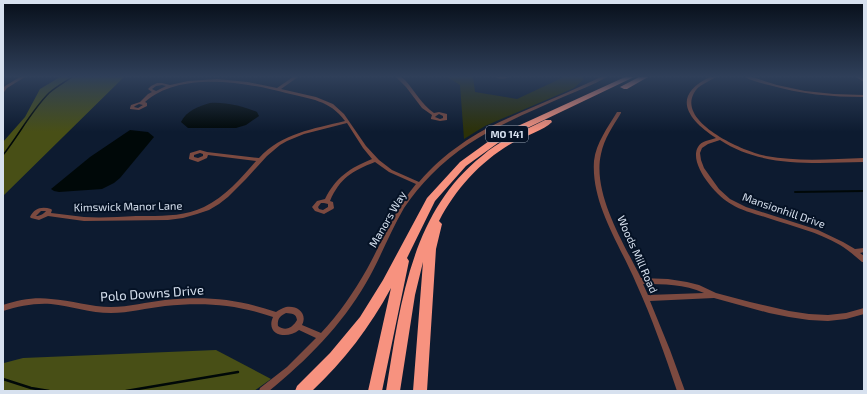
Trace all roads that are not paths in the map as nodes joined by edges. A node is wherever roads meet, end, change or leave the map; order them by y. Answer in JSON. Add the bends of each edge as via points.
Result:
{"nodes":[{"id":1,"x":149,"y":95,"type":"edge"},
{"id":2,"x":302,"y":95,"type":"edge"},
{"id":3,"x":415,"y":95,"type":"edge"},
{"id":4,"x":564,"y":95,"type":"edge"},
{"id":5,"x":591,"y":95,"type":"edge"},
{"id":6,"x":606,"y":95,"type":"edge"},
{"id":7,"x":690,"y":95,"type":"edge"},
{"id":8,"x":830,"y":95,"type":"edge"},
{"id":9,"x":864,"y":96,"type":"edge"},
{"id":10,"x":141,"y":103,"type":"dead end"},
{"id":11,"x":618,"y":113,"type":"dead end"},
{"id":12,"x":434,"y":115,"type":"dead end"},
{"id":13,"x":347,"y":122,"type":"junction"},
{"id":14,"x":719,"y":139,"type":"junction"},
{"id":15,"x":206,"y":153,"type":"dead end"},
{"id":16,"x":260,"y":160,"type":"junction"},
{"id":17,"x":375,"y":160,"type":"junction"},
{"id":18,"x":864,"y":160,"type":"edge"},
{"id":19,"x":420,"y":184,"type":"junction"},
{"id":20,"x":327,"y":201,"type":"dead end"},
{"id":21,"x":443,"y":203,"type":"junction"},
{"id":22,"x":47,"y":214,"type":"dead end"},
{"id":23,"x":414,"y":231,"type":"junction"},
{"id":24,"x":864,"y":250,"type":"edge"},
{"id":25,"x":855,"y":251,"type":"junction"},
{"id":26,"x":864,"y":260,"type":"edge"},
{"id":27,"x":639,"y":281,"type":"junction"},
{"id":28,"x":714,"y":295,"type":"junction"},
{"id":29,"x":646,"y":298,"type":"junction"},
{"id":30,"x":3,"y":308,"type":"edge"},
{"id":31,"x":864,"y":311,"type":"edge"},
{"id":32,"x":277,"y":315,"type":"junction"},
{"id":33,"x":298,"y":326,"type":"junction"},
{"id":34,"x":322,"y":337,"type":"junction"},
{"id":35,"x":263,"y":391,"type":"edge"},
{"id":36,"x":302,"y":391,"type":"edge"},
{"id":37,"x":374,"y":391,"type":"edge"},
{"id":38,"x":393,"y":391,"type":"edge"},
{"id":39,"x":420,"y":391,"type":"edge"},
{"id":40,"x":682,"y":391,"type":"edge"}],
"edges":[{"from":1,"to":10,"type":"street"},
{"from":2,"to":13,"type":"street","via":[[324,101],[339,110]]},
{"from":3,"to":12,"type":"street","via":[[422,106]]},
{"from":4,"to":19,"type":"street","name":"Manors Way","via":[[481,134],[440,163]]},
{"from":5,"to":23,"type":"highway","number":"MO 141","via":[[526,125],[487,146],[463,164],[441,187]]},
{"from":6,"to":21,"type":"highway","number":"MO 141","via":[[498,149],[462,178]]},
{"from":7,"to":14,"type":"street","via":[[691,112],[704,128]]},
{"from":8,"to":9,"type":"street"},
{"from":11,"to":27,"type":"street","name":"Woods Mill Road","via":[[603,140],[597,159],[597,183],[615,235]]},
{"from":13,"to":16,"type":"street","name":"Kimswick Manor Lane","via":[[290,138],[268,151]]},
{"from":13,"to":17,"type":"street"},
{"from":14,"to":18,"type":"street","via":[[752,155],[773,160]]},
{"from":14,"to":25,"type":"street","name":"Mansionhill Drive","via":[[704,144],[697,152],[709,181],[724,198],[744,208],[812,229]]},
{"from":15,"to":16,"type":"street"},
{"from":16,"to":22,"type":"street","name":"Kimswick Manor Lane","via":[[223,199],[206,209],[181,217],[84,219]]},
{"from":17,"to":19,"type":"street","via":[[390,172]]},
{"from":17,"to":20,"type":"street","via":[[345,174]]},
{"from":19,"to":34,"type":"street","name":"Manors Way","via":[[402,208],[358,291]]},
{"from":21,"to":38,"type":"highway","number":"MO 141","via":[[420,252]]},
{"from":21,"to":39,"type":"highway","via":[[430,249]]},
{"from":23,"to":36,"type":"highway","via":[[370,312],[350,341]]},
{"from":23,"to":37,"type":"highway","number":"MO 141","via":[[405,256]]},
{"from":24,"to":25,"type":"street"},
{"from":25,"to":26,"type":"street","name":"Mansionhill Drive"},
{"from":27,"to":28,"type":"street","via":[[679,283],[706,290]]},
{"from":27,"to":29,"type":"street","name":"Woods Mill Road"},
{"from":28,"to":29,"type":"street"},
{"from":28,"to":31,"type":"street","via":[[815,318],[851,316]]},
{"from":29,"to":40,"type":"street","name":"Woods Mill Road"},
{"from":30,"to":32,"type":"street","name":"Polo Downs Drive","via":[[22,302],[43,301],[112,310],[212,300],[243,304]]},
{"from":32,"to":33,"type":"street","via":[[286,310],[296,311],[301,320]]},
{"from":32,"to":33,"type":"street","via":[[274,323],[277,330],[286,332]]},
{"from":33,"to":34,"type":"street"},
{"from":34,"to":35,"type":"street","name":"Manors Way","via":[[277,381]]}]}
